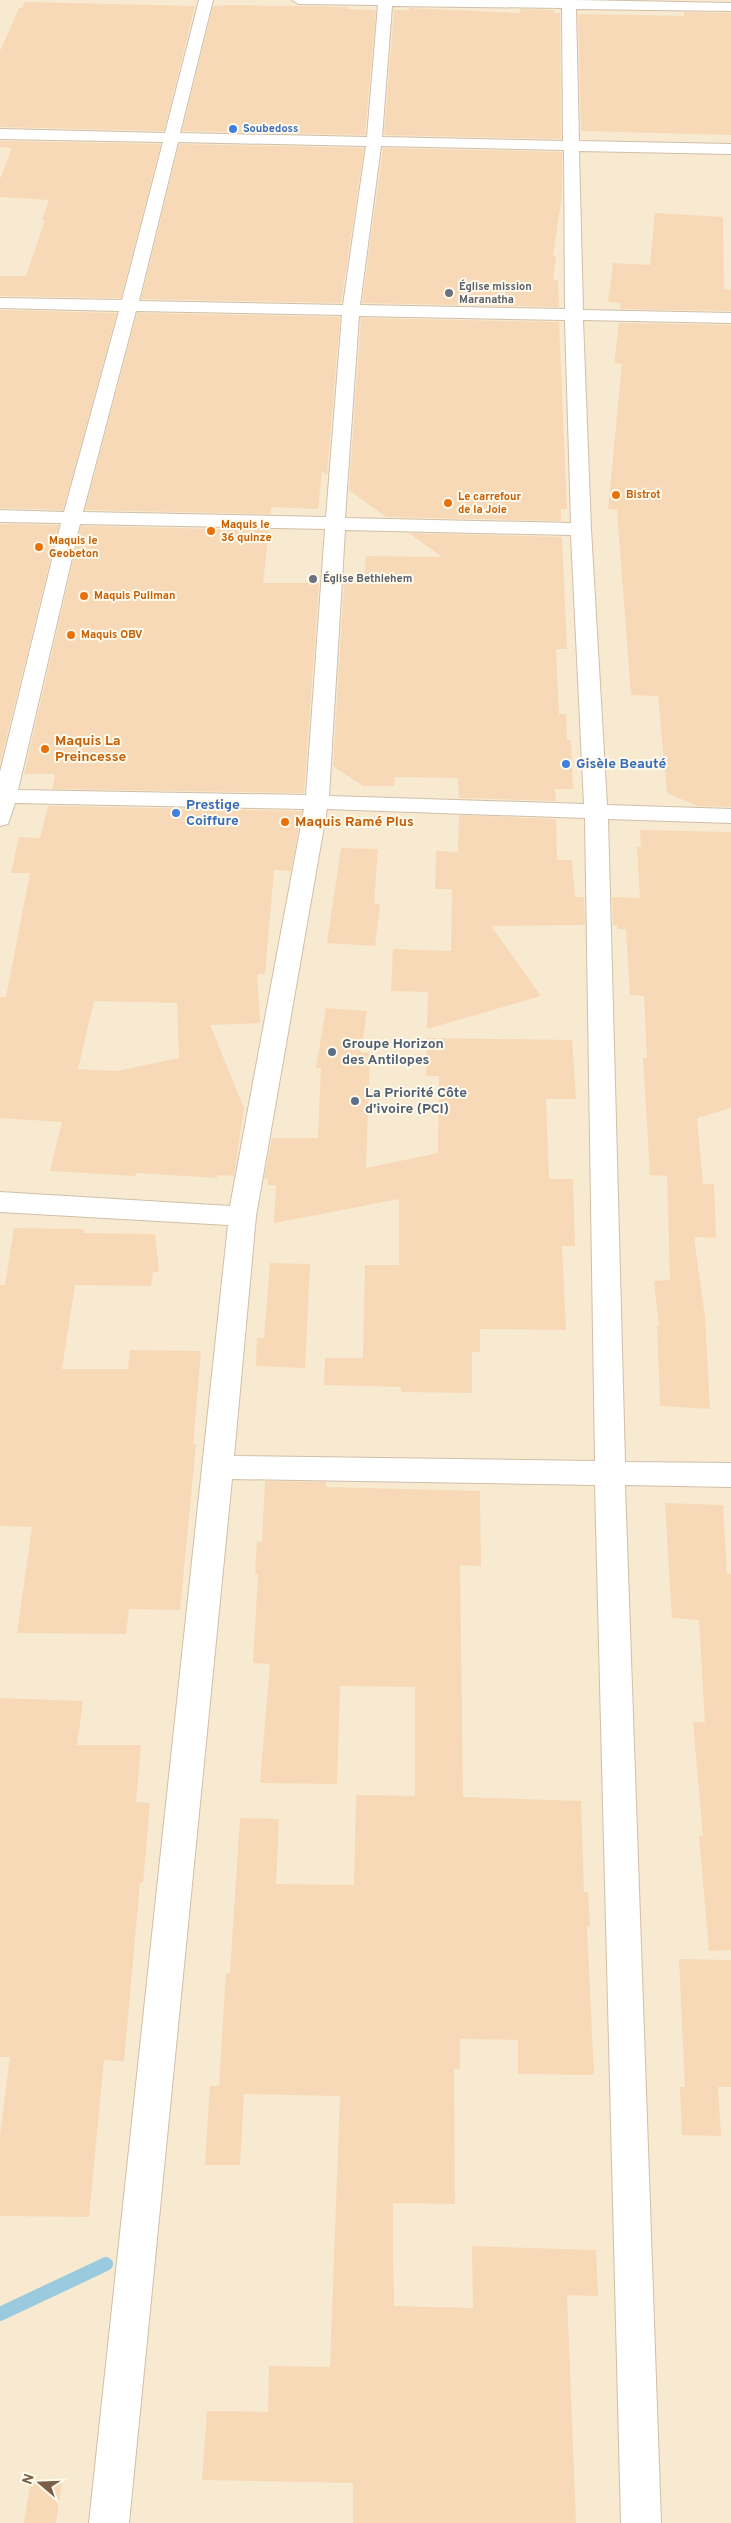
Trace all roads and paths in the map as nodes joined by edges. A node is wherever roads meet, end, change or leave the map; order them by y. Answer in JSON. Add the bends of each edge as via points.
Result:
{"nodes":[{"id":1,"x":206,"y":0,"type":"edge"},
{"id":2,"x":299,"y":0,"type":"edge"},
{"id":3,"x":385,"y":1,"type":"edge"},
{"id":4,"x":569,"y":2,"type":"edge"},
{"id":5,"x":731,"y":6,"type":"edge"},
{"id":6,"x":0,"y":134,"type":"edge"},
{"id":7,"x":171,"y":138,"type":"junction"},
{"id":8,"x":374,"y":142,"type":"junction"},
{"id":9,"x":571,"y":146,"type":"junction"},
{"id":10,"x":731,"y":149,"type":"edge"},
{"id":11,"x":0,"y":303,"type":"edge"},
{"id":12,"x":129,"y":306,"type":"junction"},
{"id":13,"x":351,"y":311,"type":"junction"},
{"id":14,"x":574,"y":314,"type":"junction"},
{"id":15,"x":731,"y":318,"type":"edge"},
{"id":16,"x":0,"y":516,"type":"edge"},
{"id":17,"x":72,"y":517,"type":"junction"},
{"id":18,"x":334,"y":525,"type":"junction"},
{"id":19,"x":581,"y":529,"type":"junction"},
{"id":20,"x":3,"y":797,"type":"edge"},
{"id":21,"x":317,"y":802,"type":"junction"},
{"id":22,"x":596,"y":812,"type":"junction"},
{"id":23,"x":731,"y":816,"type":"edge"},
{"id":24,"x":0,"y":818,"type":"edge"},
{"id":25,"x":0,"y":1202,"type":"edge"},
{"id":26,"x":242,"y":1216,"type":"junction"},
{"id":27,"x":218,"y":1467,"type":"junction"},
{"id":28,"x":610,"y":1473,"type":"junction"},
{"id":29,"x":731,"y":1475,"type":"edge"},
{"id":30,"x":109,"y":2523,"type":"edge"},
{"id":31,"x":641,"y":2523,"type":"edge"}],
"edges":[{"from":1,"to":7,"type":"street"},
{"from":2,"to":3,"type":"street"},
{"from":3,"to":4,"type":"street"},
{"from":3,"to":8,"type":"street"},
{"from":4,"to":5,"type":"street"},
{"from":4,"to":9,"type":"street"},
{"from":6,"to":7,"type":"street"},
{"from":7,"to":8,"type":"street"},
{"from":7,"to":12,"type":"street"},
{"from":8,"to":9,"type":"street"},
{"from":8,"to":13,"type":"street"},
{"from":9,"to":10,"type":"street"},
{"from":9,"to":14,"type":"street"},
{"from":11,"to":12,"type":"street"},
{"from":12,"to":13,"type":"street"},
{"from":12,"to":17,"type":"street"},
{"from":13,"to":14,"type":"street"},
{"from":13,"to":18,"type":"street"},
{"from":14,"to":15,"type":"street"},
{"from":14,"to":19,"type":"street"},
{"from":16,"to":17,"type":"street"},
{"from":17,"to":18,"type":"street"},
{"from":17,"to":20,"type":"street"},
{"from":18,"to":19,"type":"street"},
{"from":18,"to":21,"type":"street"},
{"from":19,"to":22,"type":"street"},
{"from":20,"to":21,"type":"street"},
{"from":20,"to":24,"type":"street"},
{"from":21,"to":22,"type":"street"},
{"from":21,"to":26,"type":"street"},
{"from":22,"to":23,"type":"street"},
{"from":22,"to":28,"type":"street"},
{"from":25,"to":26,"type":"street"},
{"from":26,"to":27,"type":"street"},
{"from":27,"to":28,"type":"street"},
{"from":27,"to":30,"type":"street"},
{"from":28,"to":29,"type":"street"},
{"from":28,"to":31,"type":"street"}]}
